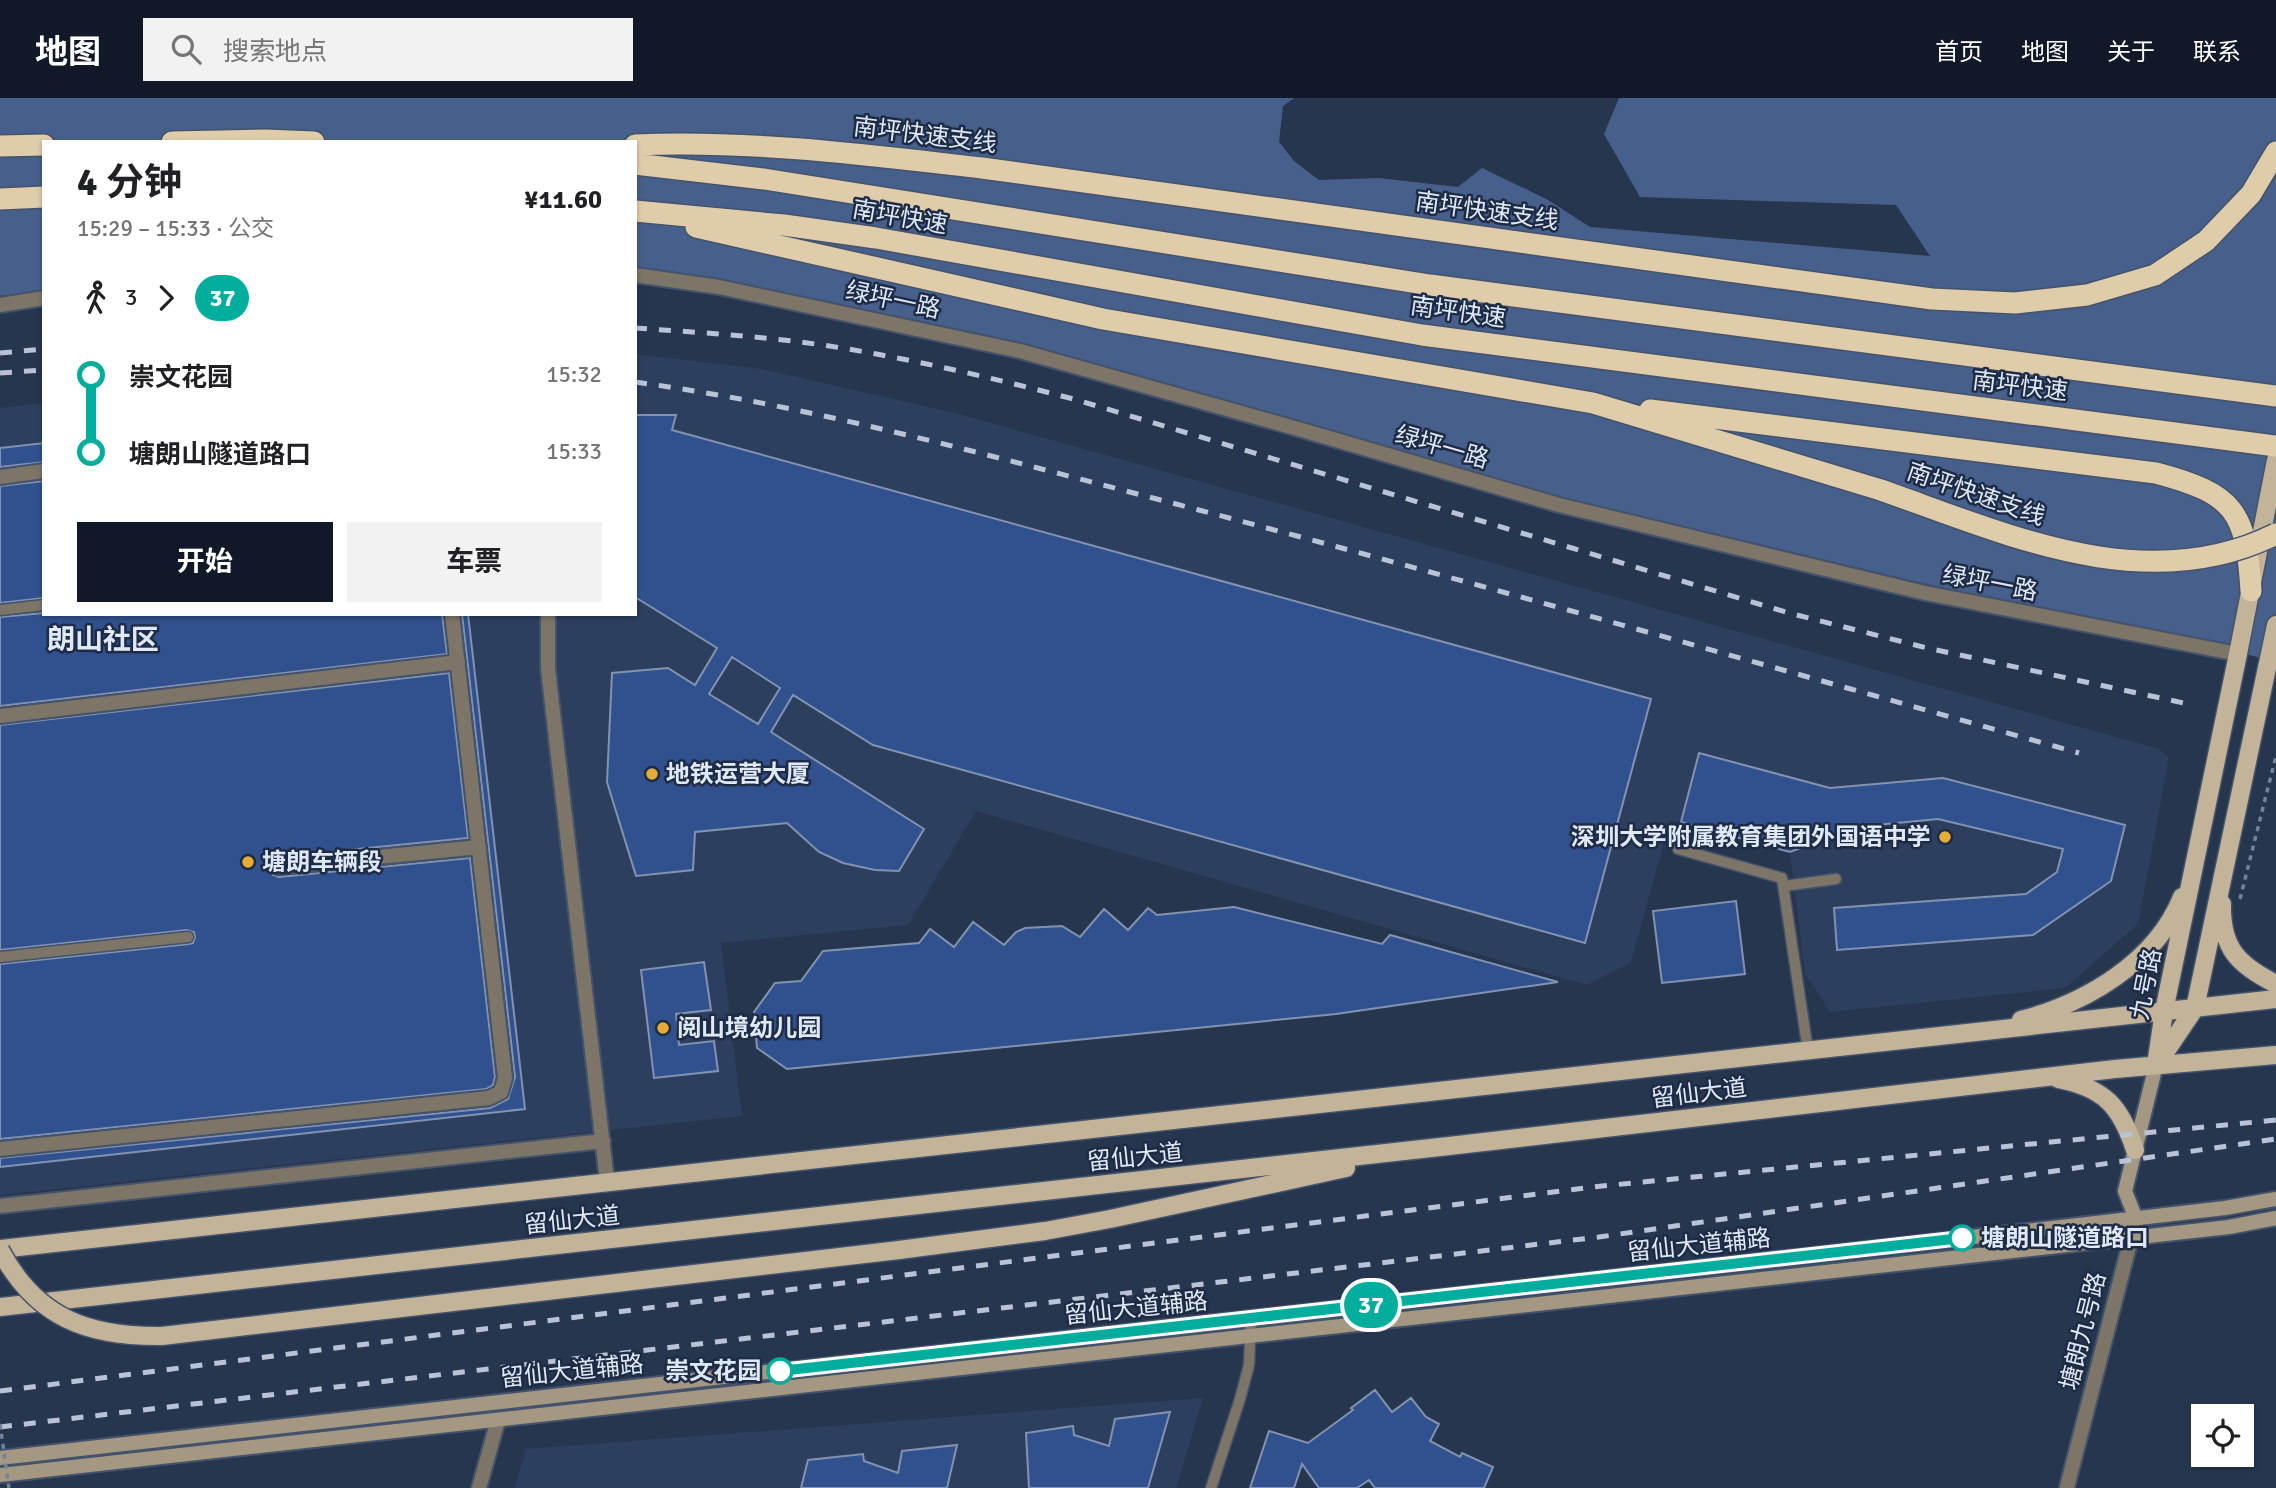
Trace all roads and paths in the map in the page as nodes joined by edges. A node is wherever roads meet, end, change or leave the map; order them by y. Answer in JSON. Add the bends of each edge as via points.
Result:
{"nodes":[{"id":1,"x":42,"y":145,"type":"edge"},
{"id":2,"x":637,"y":145,"type":"edge"},
{"id":3,"x":0,"y":146,"type":"edge"},
{"id":4,"x":2276,"y":152,"type":"edge"},
{"id":5,"x":637,"y":164,"type":"edge"},
{"id":6,"x":42,"y":197,"type":"edge"},
{"id":7,"x":0,"y":198,"type":"edge"},
{"id":8,"x":637,"y":214,"type":"edge"},
{"id":9,"x":637,"y":214,"type":"edge"},
{"id":10,"x":637,"y":275,"type":"edge"},
{"id":11,"x":42,"y":298,"type":"edge"},
{"id":12,"x":0,"y":305,"type":"edge"},
{"id":13,"x":2276,"y":396,"type":"edge"},
{"id":14,"x":1593,"y":403,"type":"junction"},
{"id":15,"x":2276,"y":446,"type":"edge"},
{"id":16,"x":2276,"y":460,"type":"edge"},
{"id":17,"x":42,"y":471,"type":"edge"},
{"id":18,"x":0,"y":477,"type":"edge"},
{"id":19,"x":2276,"y":534,"type":"edge"},
{"id":20,"x":2251,"y":591,"type":"junction"},
{"id":21,"x":42,"y":605,"type":"edge"},
{"id":22,"x":0,"y":610,"type":"edge"},
{"id":23,"x":452,"y":616,"type":"edge"},
{"id":24,"x":548,"y":616,"type":"edge"},
{"id":25,"x":2276,"y":625,"type":"edge"},
{"id":26,"x":2238,"y":654,"type":"junction"},
{"id":27,"x":457,"y":662,"type":"junction"},
{"id":28,"x":0,"y":716,"type":"edge"},
{"id":29,"x":2276,"y":756,"type":"edge"},
{"id":30,"x":479,"y":846,"type":"junction"},
{"id":31,"x":1678,"y":849,"type":"dead end"},
{"id":32,"x":2195,"y":865,"type":"junction"},
{"id":33,"x":278,"y":867,"type":"dead end"},
{"id":34,"x":2223,"y":873,"type":"junction"},
{"id":35,"x":1836,"y":879,"type":"dead end"},
{"id":36,"x":1784,"y":886,"type":"junction"},
{"id":37,"x":2239,"y":908,"type":"dead end"},
{"id":38,"x":188,"y":937,"type":"dead end"},
{"id":39,"x":0,"y":957,"type":"edge"},
{"id":40,"x":2276,"y":984,"type":"edge"},
{"id":41,"x":2276,"y":999,"type":"edge"},
{"id":42,"x":2195,"y":1008,"type":"junction"},
{"id":43,"x":2164,"y":1011,"type":"junction"},
{"id":44,"x":1971,"y":1033,"type":"junction"},
{"id":45,"x":1808,"y":1051,"type":"junction"},
{"id":46,"x":2276,"y":1055,"type":"edge"},
{"id":47,"x":2156,"y":1065,"type":"junction"},
{"id":48,"x":2044,"y":1077,"type":"junction"},
{"id":49,"x":603,"y":1141,"type":"junction"},
{"id":50,"x":1449,"y":1146,"type":"junction"},
{"id":51,"x":0,"y":1149,"type":"edge"},
{"id":52,"x":2135,"y":1150,"type":"junction"},
{"id":53,"x":607,"y":1181,"type":"junction"},
{"id":54,"x":2276,"y":1199,"type":"edge"},
{"id":55,"x":0,"y":1206,"type":"edge"},
{"id":56,"x":2276,"y":1218,"type":"edge"},
{"id":57,"x":2136,"y":1219,"type":"junction"},
{"id":58,"x":2131,"y":1238,"type":"junction"},
{"id":59,"x":0,"y":1249,"type":"edge"},
{"id":60,"x":0,"y":1307,"type":"edge"},
{"id":61,"x":1251,"y":1318,"type":"junction"},
{"id":62,"x":1251,"y":1336,"type":"junction"},
{"id":63,"x":498,"y":1420,"type":"junction"},
{"id":64,"x":0,"y":1424,"type":"edge"},
{"id":65,"x":0,"y":1458,"type":"edge"},
{"id":66,"x":0,"y":1475,"type":"edge"},
{"id":67,"x":2067,"y":1487,"type":"edge"},
{"id":68,"x":9,"y":1488,"type":"edge"},
{"id":69,"x":479,"y":1488,"type":"edge"},
{"id":70,"x":1211,"y":1488,"type":"edge"}],
"edges":[{"from":1,"to":3,"type":"highway"},
{"from":2,"to":4,"type":"highway","name":"南坪快速支线","via":[[743,145],[982,168],[1932,299],[2015,303],[2087,295],[2155,275],[2206,240],[2252,194]]},
{"from":5,"to":13,"type":"highway","name":"南坪快速","via":[[764,179],[1444,287]]},
{"from":6,"to":7,"type":"highway"},
{"from":8,"to":15,"type":"highway","name":"南坪快速","via":[[784,225],[876,238],[1422,335]]},
{"from":9,"to":14,"type":"highway","name":"南坪快速支线","via":[[1103,319]]},
{"from":10,"to":26,"type":"street","name":"绿坪一路","via":[[719,287],[1020,351],[1559,505],[1925,593]]},
{"from":11,"to":12,"type":"street"},
{"from":14,"to":19,"type":"highway","name":"南坪快速支线","bridge":true,"via":[[1881,490],[2034,543],[2112,559],[2147,563],[2204,558]]},
{"from":14,"to":20,"type":"highway","via":[[2185,480],[2212,492],[2243,528]]},
{"from":16,"to":20,"type":"main road","name":"九号路"},
{"from":17,"to":18,"type":"street"},
{"from":20,"to":26,"type":"main road","name":"九号路"},
{"from":21,"to":22,"type":"lane"},
{"from":23,"to":27,"type":"street"},
{"from":24,"to":49,"type":"street","via":[[548,669]]},
{"from":25,"to":34,"type":"main road","name":"九号路"},
{"from":26,"to":32,"type":"main road","name":"九号路"},
{"from":27,"to":28,"type":"street"},
{"from":27,"to":30,"type":"street"},
{"from":29,"to":37,"type":"path"},
{"from":30,"to":33,"type":"street"},
{"from":30,"to":51,"type":"street","via":[[505,1078],[501,1092],[489,1098]]},
{"from":31,"to":36,"type":"lane","via":[[1783,878]]},
{"from":32,"to":43,"type":"main road","name":"九号路"},
{"from":32,"to":44,"type":"main road","via":[[2163,932],[2138,960],[2104,985],[2068,1003]]},
{"from":34,"to":40,"type":"main road","via":[[2226,939],[2235,957]]},
{"from":34,"to":42,"type":"main road","name":"九号路"},
{"from":35,"to":36,"type":"lane"},
{"from":36,"to":45,"type":"lane"},
{"from":38,"to":39,"type":"lane"},
{"from":41,"to":42,"type":"main road","name":"留仙大道"},
{"from":42,"to":43,"type":"main road","name":"留仙大道"},
{"from":42,"to":47,"type":"main road","name":"九号路"},
{"from":43,"to":44,"type":"main road","name":"留仙大道"},
{"from":43,"to":47,"type":"main road","name":"九号路"},
{"from":44,"to":45,"type":"main road","name":"留仙大道"},
{"from":45,"to":53,"type":"main road","name":"留仙大道"},
{"from":46,"to":47,"type":"main road","name":"留仙大道"},
{"from":47,"to":48,"type":"main road","name":"留仙大道"},
{"from":47,"to":52,"type":"main road"},
{"from":48,"to":50,"type":"main road","name":"留仙大道"},
{"from":48,"to":52,"type":"main road","via":[[2096,1091],[2126,1123]]},
{"from":49,"to":53,"type":"street"},
{"from":49,"to":55,"type":"street"},
{"from":50,"to":59,"type":"main road","bridge":true,"via":[[1045,1231],[162,1336],[103,1332],[51,1311],[29,1293]]},
{"from":50,"to":60,"type":"main road","name":"留仙大道"},
{"from":52,"to":57,"type":"main road","via":[[2125,1191]]},
{"from":53,"to":59,"type":"main road","name":"留仙大道"},
{"from":54,"to":57,"type":"main road","name":"留仙大道辅路"},
{"from":56,"to":58,"type":"main road","name":"留仙大道辅路"},
{"from":57,"to":58,"type":"street","name":"塘朗九号路"},
{"from":57,"to":61,"type":"main road","name":"留仙大道辅路"},
{"from":58,"to":62,"type":"main road","name":"留仙大道辅路"},
{"from":58,"to":67,"type":"street","name":"塘朗九号路"},
{"from":61,"to":62,"type":"lane"},
{"from":61,"to":65,"type":"main road","name":"留仙大道辅路"},
{"from":62,"to":63,"type":"main road","name":"留仙大道辅路"},
{"from":62,"to":70,"type":"lane","via":[[1240,1399]]},
{"from":63,"to":66,"type":"main road","name":"留仙大道辅路"},
{"from":63,"to":69,"type":"street"},
{"from":64,"to":68,"type":"path","bridge":true}]}
